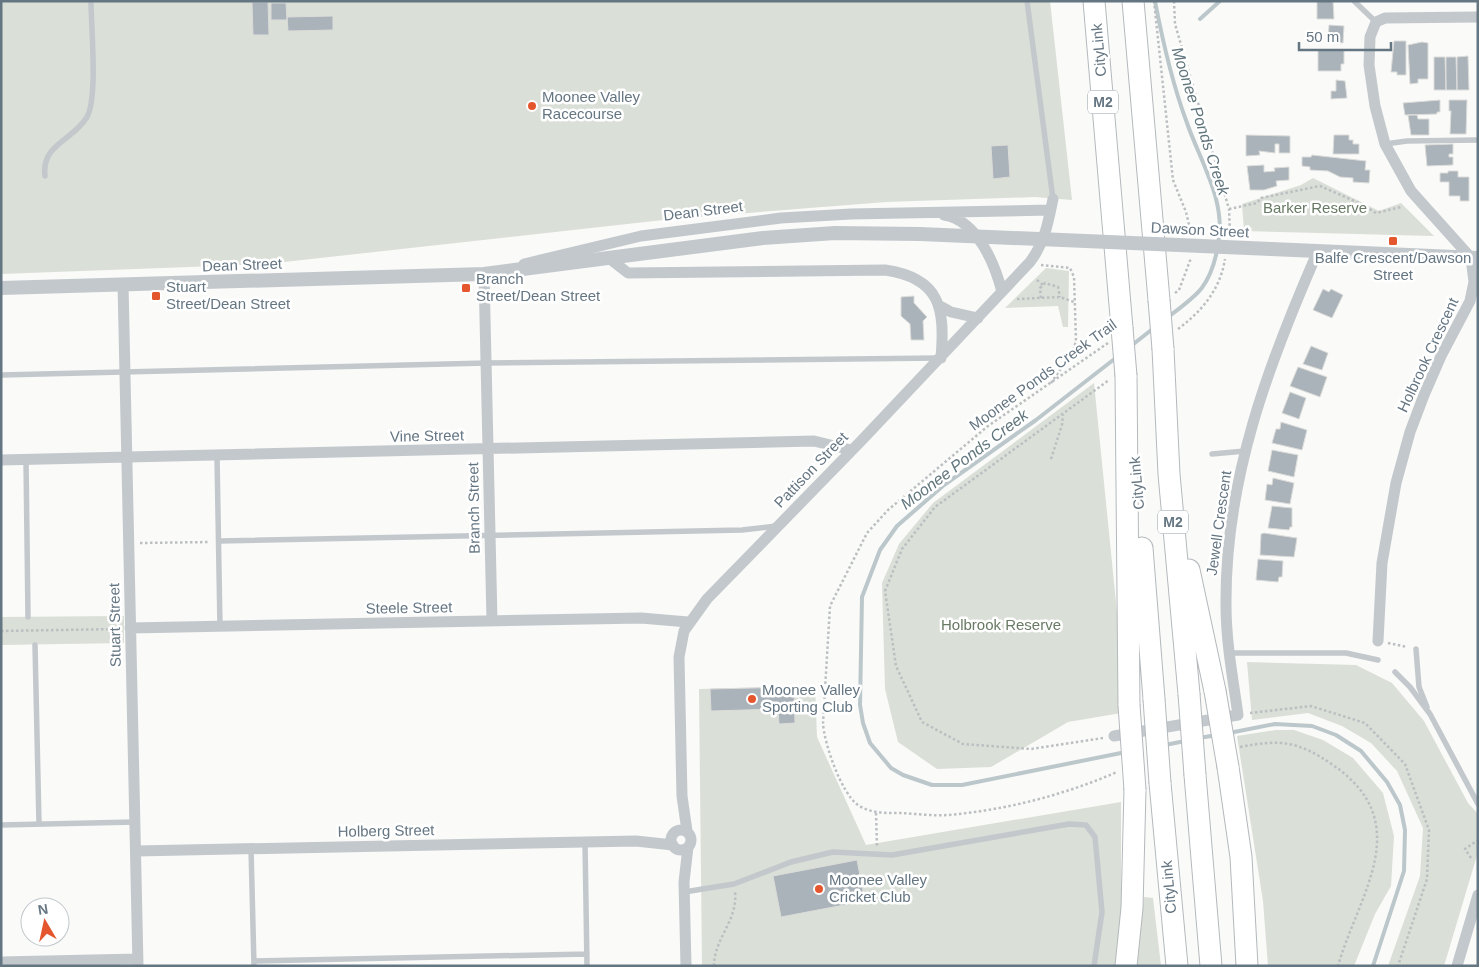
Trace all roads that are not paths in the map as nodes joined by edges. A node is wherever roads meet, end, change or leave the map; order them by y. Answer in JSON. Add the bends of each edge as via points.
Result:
{"nodes":[{"id":1,"x":91,"y":1,"type":"edge"},
{"id":2,"x":1027,"y":1,"type":"edge"},
{"id":3,"x":1094,"y":1,"type":"edge"},
{"id":4,"x":1133,"y":1,"type":"edge"},
{"id":5,"x":1354,"y":1,"type":"edge"},
{"id":6,"x":1478,"y":17,"type":"edge"},
{"id":7,"x":1376,"y":22,"type":"junction"},
{"id":8,"x":1478,"y":140,"type":"edge"},
{"id":9,"x":1386,"y":144,"type":"junction"},
{"id":10,"x":45,"y":176,"type":"dead end"},
{"id":11,"x":1052,"y":204,"type":"junction"},
{"id":12,"x":930,"y":212,"type":"junction"},
{"id":13,"x":920,"y":234,"type":"joint"},
{"id":14,"x":1318,"y":251,"type":"junction"},
{"id":15,"x":1474,"y":258,"type":"edge"},
{"id":16,"x":610,"y":259,"type":"junction"},
{"id":17,"x":484,"y":274,"type":"junction"},
{"id":18,"x":123,"y":284,"type":"junction"},
{"id":19,"x":1,"y":288,"type":"edge"},
{"id":20,"x":1002,"y":292,"type":"junction"},
{"id":21,"x":940,"y":306,"type":"junction"},
{"id":22,"x":978,"y":318,"type":"junction"},
{"id":23,"x":940,"y":358,"type":"junction"},
{"id":24,"x":487,"y":363,"type":"junction"},
{"id":25,"x":125,"y":372,"type":"junction"},
{"id":26,"x":1,"y":375,"type":"edge"},
{"id":27,"x":1126,"y":376,"type":"junction"},
{"id":28,"x":488,"y":450,"type":"junction"},
{"id":29,"x":851,"y":450,"type":"junction"},
{"id":30,"x":1245,"y":451,"type":"junction"},
{"id":31,"x":1212,"y":454,"type":"dead end"},
{"id":32,"x":216,"y":456,"type":"junction"},
{"id":33,"x":127,"y":457,"type":"junction"},
{"id":34,"x":1,"y":460,"type":"edge"},
{"id":35,"x":26,"y":460,"type":"junction"},
{"id":36,"x":1169,"y":474,"type":"junction"},
{"id":37,"x":777,"y":526,"type":"junction"},
{"id":38,"x":490,"y":536,"type":"junction"},
{"id":39,"x":219,"y":542,"type":"junction"},
{"id":40,"x":28,"y":617,"type":"road end"},
{"id":41,"x":492,"y":621,"type":"junction"},
{"id":42,"x":688,"y":622,"type":"junction"},
{"id":43,"x":220,"y":627,"type":"junction"},
{"id":44,"x":130,"y":628,"type":"junction"},
{"id":45,"x":1378,"y":641,"type":"road end"},
{"id":46,"x":35,"y":645,"type":"road end"},
{"id":47,"x":1416,"y":649,"type":"road end"},
{"id":48,"x":1230,"y":653,"type":"junction"},
{"id":49,"x":1378,"y":660,"type":"dead end"},
{"id":50,"x":1395,"y":672,"type":"dead end"},
{"id":51,"x":1430,"y":714,"type":"junction"},
{"id":52,"x":1114,"y":736,"type":"road end"},
{"id":53,"x":1478,"y":804,"type":"edge"},
{"id":54,"x":135,"y":822,"type":"junction"},
{"id":55,"x":39,"y":824,"type":"junction"},
{"id":56,"x":1,"y":825,"type":"edge"},
{"id":57,"x":677,"y":838,"type":"junction"},
{"id":58,"x":585,"y":842,"type":"junction"},
{"id":59,"x":251,"y":848,"type":"junction"},
{"id":60,"x":136,"y":851,"type":"junction"},
{"id":61,"x":684,"y":887,"type":"junction"},
{"id":62,"x":1478,"y":895,"type":"edge"},
{"id":63,"x":587,"y":954,"type":"junction"},
{"id":64,"x":1,"y":962,"type":"edge"},
{"id":65,"x":138,"y":962,"type":"edge"},
{"id":66,"x":43,"y":963,"type":"edge"},
{"id":67,"x":254,"y":964,"type":"edge"},
{"id":68,"x":1458,"y":965,"type":"edge"},
{"id":69,"x":587,"y":966,"type":"edge"},
{"id":70,"x":686,"y":966,"type":"edge"},
{"id":71,"x":1094,"y":966,"type":"edge"},
{"id":72,"x":1126,"y":966,"type":"edge"},
{"id":73,"x":1177,"y":966,"type":"edge"},
{"id":74,"x":1212,"y":966,"type":"edge"},
{"id":75,"x":1247,"y":966,"type":"edge"}],
"edges":[{"from":1,"to":10,"type":"lane","via":[[93,96],[88,116],[75,133],[47,155]]},
{"from":2,"to":11,"type":"lane"},
{"from":3,"to":27,"type":"highway","name":"CityLink","number":"M2","bridge":true,"via":[[1116,334]]},
{"from":4,"to":36,"type":"highway","number":"M2","bridge":true,"via":[[1166,298],[1163,349]]},
{"from":5,"to":7,"type":"lane"},
{"from":6,"to":7,"type":"street","via":[[1385,18]]},
{"from":7,"to":9,"type":"street","via":[[1370,37],[1369,65],[1375,106]]},
{"from":8,"to":9,"type":"lane"},
{"from":9,"to":15,"type":"street","via":[[1411,191]]},
{"from":11,"to":12,"type":"street","name":"Dean Street"},
{"from":11,"to":20,"type":"street","name":"Pattison Street","via":[[1040,249]]},
{"from":12,"to":17,"type":"street","name":"Dean Street","via":[[810,216],[681,230],[611,241]]},
{"from":12,"to":20,"type":"street","name":"Dean Street","via":[[959,220],[972,232],[988,254]]},
{"from":13,"to":14,"type":"street","name":"Dawson Street","bridge":true},
{"from":13,"to":16,"type":"street","name":"Dean Street","via":[[878,232],[782,236]]},
{"from":14,"to":15,"type":"street","name":"Dawson Street"},
{"from":14,"to":30,"type":"street","name":"Jewell Crescent","via":[[1272,360]]},
{"from":15,"to":45,"type":"street","name":"Holbrook Crescent","via":[[1474,288],[1470,301],[1424,395],[1396,483],[1382,564]]},
{"from":16,"to":17,"type":"street","name":"Dean Street"},
{"from":16,"to":21,"type":"street","via":[[628,273],[896,271],[916,280]]},
{"from":17,"to":18,"type":"street","name":"Dean Street"},
{"from":17,"to":24,"type":"street","name":"Branch Street"},
{"from":18,"to":19,"type":"street","name":"Dean Street"},
{"from":18,"to":25,"type":"street","name":"Stuart Street"},
{"from":20,"to":22,"type":"street","name":"Pattison Street"},
{"from":21,"to":22,"type":"street"},
{"from":21,"to":23,"type":"street","via":[[943,328]]},
{"from":22,"to":23,"type":"street","name":"Pattison Street"},
{"from":23,"to":24,"type":"lane"},
{"from":23,"to":29,"type":"street","name":"Pattison Street"},
{"from":24,"to":25,"type":"lane"},
{"from":24,"to":28,"type":"street","name":"Branch Street"},
{"from":25,"to":26,"type":"lane"},
{"from":25,"to":33,"type":"street","name":"Stuart Street"},
{"from":27,"to":72,"type":"highway","bridge":true,"via":[[1129,705],[1135,790],[1133,888]]},
{"from":27,"to":73,"type":"highway","name":"CityLink","number":"M2","bridge":true},
{"from":28,"to":29,"type":"street","name":"Vine Street","via":[[814,441]]},
{"from":28,"to":32,"type":"street","name":"Vine Street"},
{"from":28,"to":38,"type":"street","name":"Branch Street"},
{"from":29,"to":37,"type":"street","name":"Pattison Street"},
{"from":30,"to":31,"type":"lane"},
{"from":30,"to":48,"type":"street","name":"Jewell Crescent","via":[[1227,561]]},
{"from":32,"to":33,"type":"street","name":"Vine Street"},
{"from":32,"to":39,"type":"lane"},
{"from":33,"to":35,"type":"street","name":"Vine Street"},
{"from":33,"to":44,"type":"street","name":"Stuart Street"},
{"from":34,"to":35,"type":"street","name":"Vine Street"},
{"from":35,"to":40,"type":"lane"},
{"from":36,"to":74,"type":"highway","number":"M2","bridge":true},
{"from":36,"to":75,"type":"highway","bridge":true,"via":[[1228,767],[1241,857]]},
{"from":37,"to":38,"type":"lane","via":[[742,530]]},
{"from":37,"to":42,"type":"street","name":"Pattison Street","via":[[706,598]]},
{"from":38,"to":39,"type":"lane"},
{"from":38,"to":41,"type":"street","name":"Branch Street"},
{"from":39,"to":43,"type":"lane"},
{"from":41,"to":42,"type":"street","name":"Steele Street","via":[[641,618]]},
{"from":41,"to":43,"type":"street","name":"Steele Street"},
{"from":42,"to":57,"type":"street","name":"Pattison Street","via":[[679,657],[682,796]]},
{"from":43,"to":44,"type":"street","name":"Steele Street"},
{"from":44,"to":54,"type":"street","name":"Stuart Street"},
{"from":46,"to":55,"type":"lane"},
{"from":47,"to":51,"type":"lane","via":[[1419,686]]},
{"from":48,"to":49,"type":"lane","via":[[1346,653]]},
{"from":48,"to":52,"type":"street","name":"Jewell Crescent","via":[[1238,715]]},
{"from":50,"to":51,"type":"lane"},
{"from":51,"to":53,"type":"lane"},
{"from":54,"to":55,"type":"lane"},
{"from":54,"to":60,"type":"street","name":"Stuart Street"},
{"from":55,"to":56,"type":"lane"},
{"from":57,"to":58,"type":"street","name":"Holberg Street"},
{"from":57,"to":61,"type":"street","name":"Pattison Street"},
{"from":57,"to":61,"type":"street","name":"Pattison Street","via":[[692,839],[688,847]]},
{"from":58,"to":59,"type":"street","name":"Holberg Street"},
{"from":58,"to":63,"type":"lane"},
{"from":59,"to":60,"type":"street","name":"Holberg Street"},
{"from":59,"to":67,"type":"lane"},
{"from":60,"to":65,"type":"street","name":"Stuart Street"},
{"from":61,"to":70,"type":"street","name":"Pattison Street"},
{"from":61,"to":71,"type":"lane","via":[[734,884],[811,856],[845,852],[878,855],[1069,824],[1086,825],[1095,837],[1102,912]]},
{"from":62,"to":68,"type":"street"},
{"from":63,"to":67,"type":"lane"},
{"from":63,"to":69,"type":"lane"},
{"from":64,"to":66,"type":"street"},
{"from":65,"to":66,"type":"street"}]}
